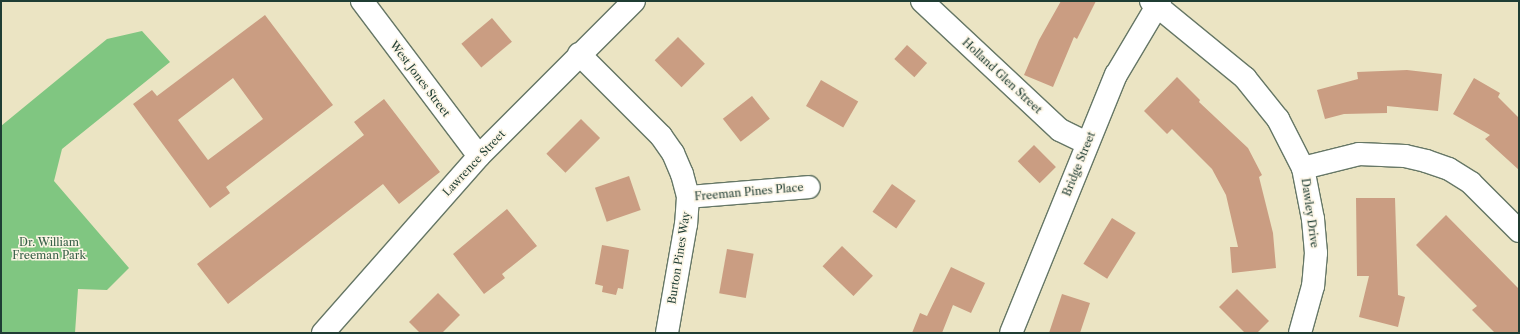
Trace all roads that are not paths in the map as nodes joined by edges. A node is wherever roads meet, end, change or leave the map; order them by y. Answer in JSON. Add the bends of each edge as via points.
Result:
{"nodes":[{"id":1,"x":362,"y":1,"type":"edge"},
{"id":2,"x":634,"y":1,"type":"edge"},
{"id":3,"x":922,"y":1,"type":"edge"},
{"id":4,"x":1156,"y":3,"type":"edge"},
{"id":5,"x":579,"y":54,"type":"junction"},
{"id":6,"x":1087,"y":143,"type":"junction"},
{"id":7,"x":479,"y":156,"type":"junction"},
{"id":8,"x":1304,"y":168,"type":"junction"},
{"id":9,"x":809,"y":187,"type":"dead end"},
{"id":10,"x":688,"y":197,"type":"junction"},
{"id":11,"x":1519,"y":231,"type":"edge"},
{"id":12,"x":324,"y":333,"type":"edge"},
{"id":13,"x":667,"y":333,"type":"edge"},
{"id":14,"x":1010,"y":333,"type":"edge"},
{"id":15,"x":1300,"y":333,"type":"edge"}],
"edges":[{"from":1,"to":7,"type":"street","name":"West Jones Street"},
{"from":2,"to":5,"type":"street","name":"Lawrence Street"},
{"from":3,"to":6,"type":"street","name":"Holland Glen Street","via":[[1060,130]]},
{"from":4,"to":6,"type":"street","name":"Bridge Street","via":[[1116,75]]},
{"from":4,"to":8,"type":"street","name":"Dawley Drive","via":[[1246,78],[1278,119]]},
{"from":5,"to":7,"type":"street","name":"Lawrence Street"},
{"from":5,"to":10,"type":"street","name":"Burton Pines Way","via":[[662,136],[674,153]]},
{"from":6,"to":14,"type":"street","name":"Bridge Street"},
{"from":7,"to":12,"type":"street","name":"Lawrence Street"},
{"from":8,"to":11,"type":"street","via":[[1359,154],[1405,156],[1426,161],[1449,169],[1471,184]]},
{"from":8,"to":15,"type":"street","name":"Dawley Drive","via":[[1316,253],[1313,286]]},
{"from":9,"to":10,"type":"street","name":"Freeman Pines Place"},
{"from":10,"to":13,"type":"street","name":"Burton Pines Way"}]}
